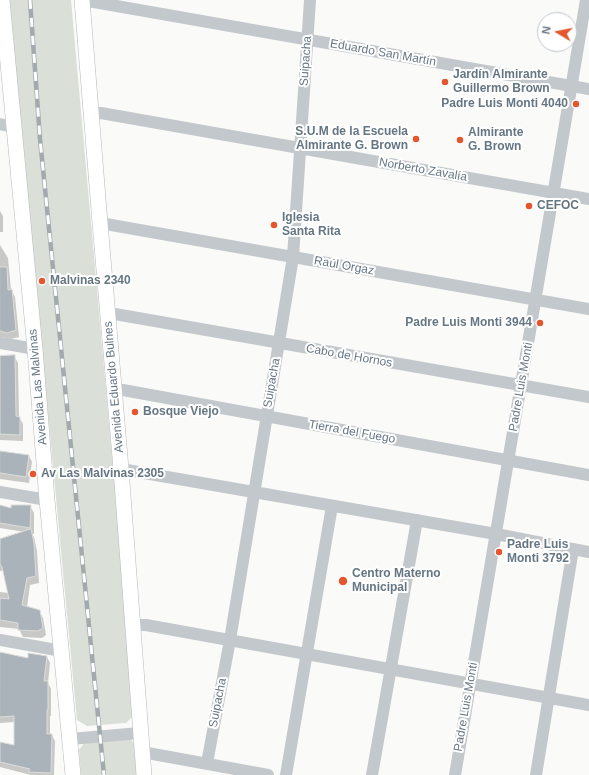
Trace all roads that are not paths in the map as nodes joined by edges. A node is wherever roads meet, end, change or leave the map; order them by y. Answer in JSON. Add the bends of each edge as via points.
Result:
{"nodes":[{"id":1,"x":2,"y":0,"type":"edge"},
{"id":2,"x":310,"y":0,"type":"edge"},
{"id":3,"x":586,"y":0,"type":"edge"},
{"id":4,"x":82,"y":1,"type":"edge"},
{"id":5,"x":308,"y":40,"type":"junction"},
{"id":6,"x":572,"y":86,"type":"junction"},
{"id":7,"x":589,"y":89,"type":"edge"},
{"id":8,"x":92,"y":114,"type":"junction"},
{"id":9,"x":7,"y":125,"type":"edge"},
{"id":10,"x":301,"y":149,"type":"junction"},
{"id":11,"x":554,"y":193,"type":"junction"},
{"id":12,"x":589,"y":199,"type":"edge"},
{"id":13,"x":100,"y":224,"type":"junction"},
{"id":14,"x":293,"y":257,"type":"junction"},
{"id":15,"x":536,"y":300,"type":"junction"},
{"id":16,"x":589,"y":309,"type":"edge"},
{"id":17,"x":108,"y":314,"type":"junction"},
{"id":18,"x":0,"y":344,"type":"edge"},
{"id":19,"x":279,"y":344,"type":"junction"},
{"id":20,"x":35,"y":349,"type":"junction"},
{"id":21,"x":521,"y":385,"type":"junction"},
{"id":22,"x":114,"y":390,"type":"junction"},
{"id":23,"x":589,"y":397,"type":"edge"},
{"id":24,"x":266,"y":417,"type":"junction"},
{"id":25,"x":508,"y":460,"type":"junction"},
{"id":26,"x":121,"y":469,"type":"junction"},
{"id":27,"x":589,"y":475,"type":"edge"},
{"id":28,"x":0,"y":492,"type":"edge"},
{"id":29,"x":254,"y":492,"type":"junction"},
{"id":30,"x":47,"y":500,"type":"junction"},
{"id":31,"x":332,"y":506,"type":"junction"},
{"id":32,"x":416,"y":520,"type":"junction"},
{"id":33,"x":496,"y":534,"type":"junction"},
{"id":34,"x":573,"y":549,"type":"junction"},
{"id":35,"x":589,"y":552,"type":"edge"},
{"id":36,"x":133,"y":625,"type":"junction"},
{"id":37,"x":0,"y":640,"type":"edge"},
{"id":38,"x":230,"y":640,"type":"junction"},
{"id":39,"x":62,"y":651,"type":"junction"},
{"id":40,"x":307,"y":654,"type":"junction"},
{"id":41,"x":391,"y":669,"type":"junction"},
{"id":42,"x":470,"y":684,"type":"junction"},
{"id":43,"x":549,"y":698,"type":"junction"},
{"id":44,"x":589,"y":705,"type":"edge"},
{"id":45,"x":140,"y":733,"type":"junction"},
{"id":46,"x":70,"y":739,"type":"junction"},
{"id":47,"x":142,"y":752,"type":"junction"},
{"id":48,"x":207,"y":763,"type":"junction"},
{"id":49,"x":73,"y":775,"type":"edge"},
{"id":50,"x":144,"y":775,"type":"edge"},
{"id":51,"x":268,"y":775,"type":"edge"},
{"id":52,"x":286,"y":775,"type":"edge"},
{"id":53,"x":372,"y":775,"type":"edge"},
{"id":54,"x":455,"y":775,"type":"edge"},
{"id":55,"x":536,"y":775,"type":"edge"}],
"edges":[{"from":1,"to":9,"type":"main road","name":"Avenida Las Malvinas"},
{"from":2,"to":5,"type":"street","name":"Suipacha"},
{"from":3,"to":6,"type":"street","name":"Padre Luis Monti"},
{"from":4,"to":5,"type":"street","name":"Eduardo San Martín"},
{"from":4,"to":8,"type":"main road","name":"Avenida Eduardo Bulnes"},
{"from":5,"to":6,"type":"street","name":"Eduardo San Martín"},
{"from":5,"to":10,"type":"street","name":"Suipacha"},
{"from":6,"to":7,"type":"street","name":"Eduardo San Martín"},
{"from":6,"to":11,"type":"street","name":"Padre Luis Monti"},
{"from":8,"to":10,"type":"street","name":"Norberto Zavalía","via":[[101,113]]},
{"from":8,"to":13,"type":"main road","name":"Avenida Eduardo Bulnes"},
{"from":9,"to":20,"type":"main road","name":"Avenida Las Malvinas"},
{"from":10,"to":11,"type":"street","name":"Norberto Zavalía"},
{"from":10,"to":14,"type":"street","name":"Suipacha"},
{"from":11,"to":12,"type":"street","name":"Norberto Zavalía"},
{"from":11,"to":15,"type":"street","name":"Padre Luis Monti"},
{"from":13,"to":14,"type":"street","name":"Raúl Orgaz"},
{"from":13,"to":17,"type":"main road","name":"Avenida Eduardo Bulnes"},
{"from":14,"to":15,"type":"street","name":"Raúl Orgaz"},
{"from":14,"to":19,"type":"street","name":"Suipacha"},
{"from":15,"to":16,"type":"street","name":"Raúl Orgaz"},
{"from":15,"to":21,"type":"street","name":"Padre Luis Monti"},
{"from":17,"to":19,"type":"street","name":"Cabo de Hornos"},
{"from":17,"to":22,"type":"main road","name":"Avenida Eduardo Bulnes"},
{"from":18,"to":20,"type":"street"},
{"from":19,"to":21,"type":"street","name":"Cabo de Hornos"},
{"from":19,"to":24,"type":"street","name":"Suipacha"},
{"from":20,"to":30,"type":"main road","name":"Avenida Las Malvinas"},
{"from":21,"to":23,"type":"street","name":"Cabo de Hornos"},
{"from":21,"to":25,"type":"street","name":"Padre Luis Monti"},
{"from":22,"to":24,"type":"street","name":"Tierra del Fuego"},
{"from":22,"to":26,"type":"main road","name":"Avenida Eduardo Bulnes"},
{"from":24,"to":25,"type":"street","name":"Tierra del Fuego"},
{"from":24,"to":29,"type":"street","name":"Suipacha"},
{"from":25,"to":27,"type":"street","name":"Tierra del Fuego"},
{"from":25,"to":33,"type":"street","name":"Padre Luis Monti"},
{"from":26,"to":29,"type":"street"},
{"from":26,"to":36,"type":"main road","name":"Avenida Eduardo Bulnes"},
{"from":28,"to":30,"type":"street"},
{"from":29,"to":31,"type":"street"},
{"from":29,"to":38,"type":"street","name":"Suipacha"},
{"from":30,"to":39,"type":"main road","name":"Avenida Las Malvinas"},
{"from":31,"to":32,"type":"street"},
{"from":31,"to":40,"type":"street"},
{"from":32,"to":33,"type":"street"},
{"from":32,"to":41,"type":"street"},
{"from":33,"to":34,"type":"street"},
{"from":33,"to":42,"type":"street","name":"Padre Luis Monti"},
{"from":34,"to":35,"type":"street"},
{"from":34,"to":43,"type":"street"},
{"from":36,"to":38,"type":"street"},
{"from":36,"to":45,"type":"main road","name":"Avenida Eduardo Bulnes"},
{"from":37,"to":39,"type":"street"},
{"from":38,"to":40,"type":"street"},
{"from":38,"to":48,"type":"street","name":"Suipacha"},
{"from":39,"to":46,"type":"main road","name":"Avenida Las Malvinas"},
{"from":40,"to":41,"type":"street"},
{"from":40,"to":52,"type":"street"},
{"from":41,"to":42,"type":"street"},
{"from":41,"to":53,"type":"street"},
{"from":42,"to":43,"type":"street"},
{"from":42,"to":54,"type":"street","name":"Padre Luis Monti"},
{"from":43,"to":44,"type":"street"},
{"from":43,"to":55,"type":"street"},
{"from":45,"to":46,"type":"street"},
{"from":45,"to":47,"type":"main road","name":"Avenida Eduardo Bulnes"},
{"from":46,"to":49,"type":"main road","name":"Avenida Las Malvinas"},
{"from":47,"to":48,"type":"street"},
{"from":47,"to":50,"type":"main road","name":"Avenida Eduardo Bulnes"},
{"from":48,"to":51,"type":"street"}]}
